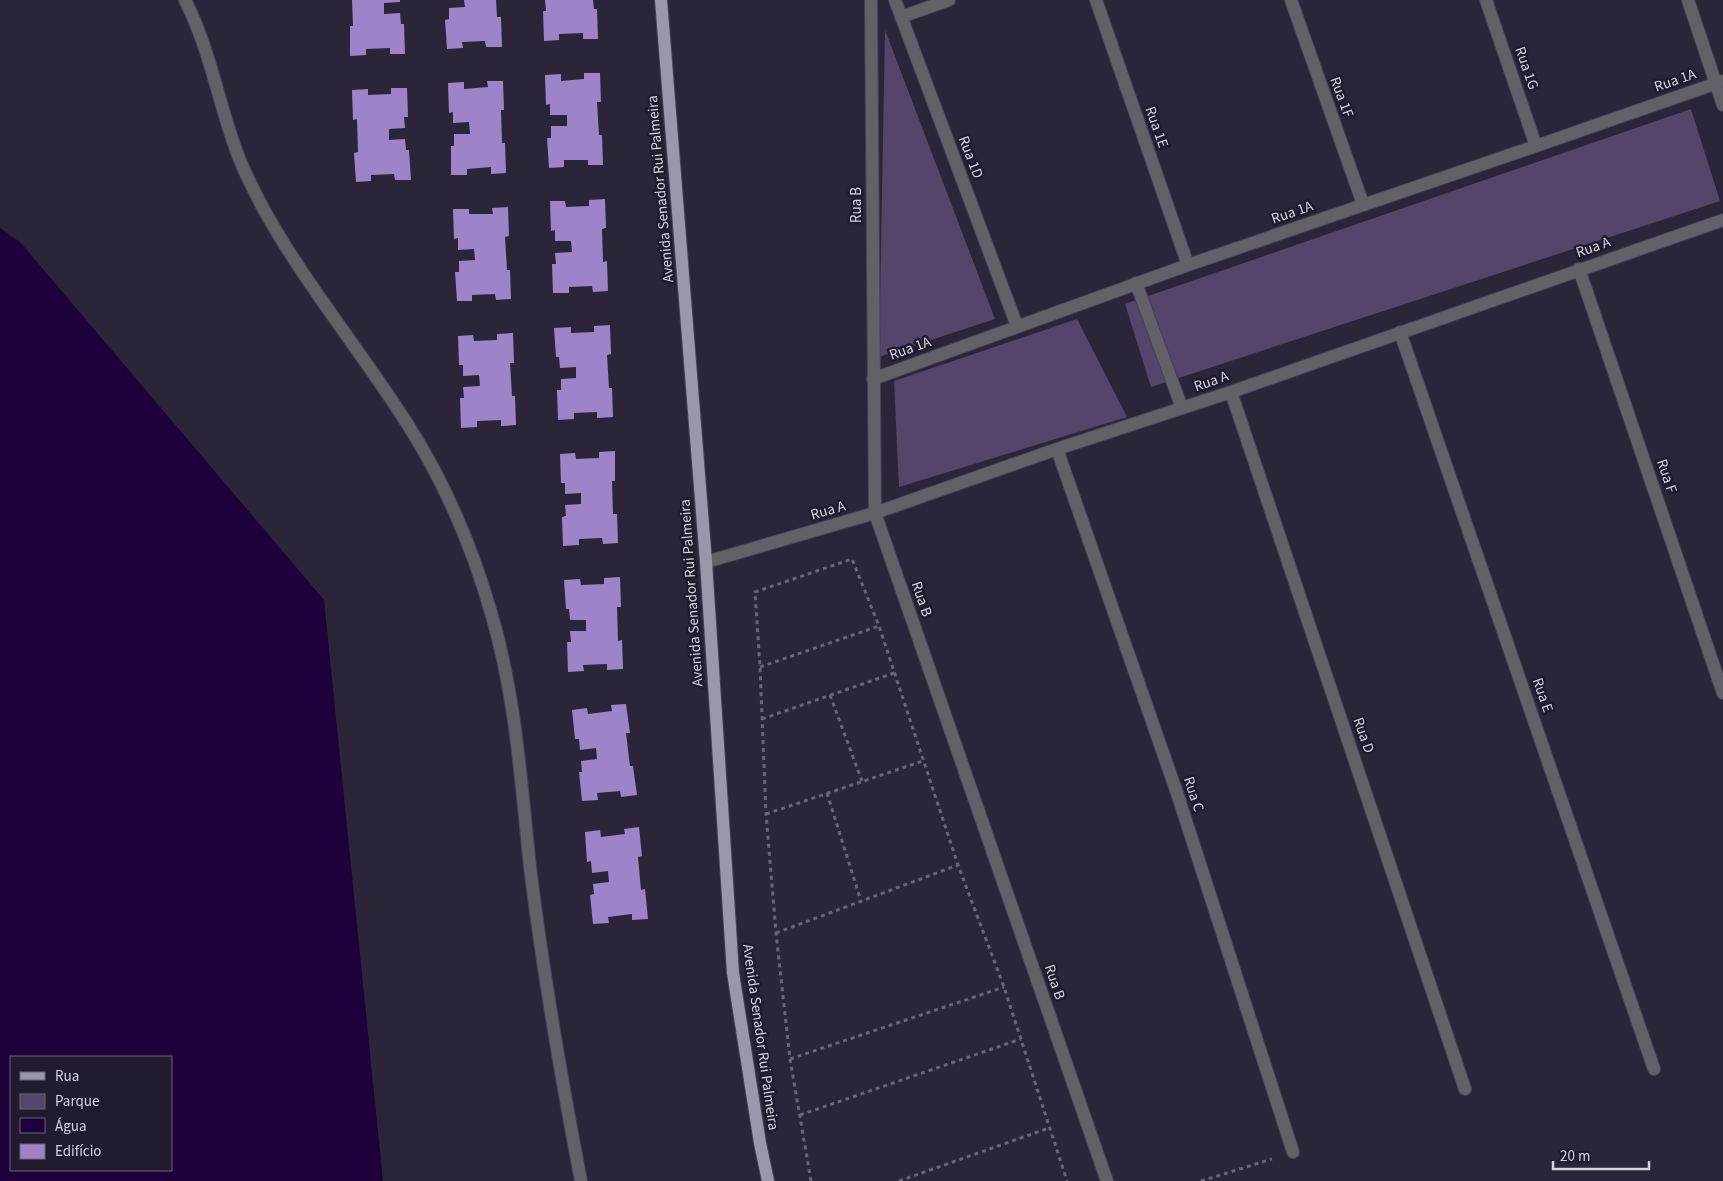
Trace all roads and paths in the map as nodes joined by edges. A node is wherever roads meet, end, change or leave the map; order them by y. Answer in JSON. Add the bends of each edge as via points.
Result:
{"nodes":[{"id":1,"x":184,"y":0,"type":"edge"},
{"id":2,"x":661,"y":0,"type":"edge"},
{"id":3,"x":871,"y":0,"type":"edge"},
{"id":4,"x":895,"y":0,"type":"edge"},
{"id":5,"x":949,"y":0,"type":"edge"},
{"id":6,"x":1096,"y":0,"type":"edge"},
{"id":7,"x":1291,"y":0,"type":"edge"},
{"id":8,"x":1486,"y":0,"type":"edge"},
{"id":9,"x":1688,"y":0,"type":"edge"},
{"id":10,"x":901,"y":17,"type":"junction"},
{"id":11,"x":1719,"y":82,"type":"edge"},
{"id":12,"x":1723,"y":105,"type":"edge"},
{"id":13,"x":1536,"y":146,"type":"junction"},
{"id":14,"x":1364,"y":204,"type":"junction"},
{"id":15,"x":1723,"y":220,"type":"edge"},
{"id":16,"x":1188,"y":265,"type":"junction"},
{"id":17,"x":1579,"y":269,"type":"junction"},
{"id":18,"x":1136,"y":284,"type":"junction"},
{"id":19,"x":1017,"y":326,"type":"junction"},
{"id":20,"x":1400,"y":332,"type":"junction"},
{"id":21,"x":873,"y":379,"type":"junction"},
{"id":22,"x":1231,"y":392,"type":"junction"},
{"id":23,"x":1182,"y":408,"type":"junction"},
{"id":24,"x":1057,"y":449,"type":"junction"},
{"id":25,"x":875,"y":513,"type":"junction"},
{"id":26,"x":706,"y":562,"type":"junction"},
{"id":27,"x":879,"y":626,"type":"junction"},
{"id":28,"x":760,"y":667,"type":"junction"},
{"id":29,"x":894,"y":674,"type":"junction"},
{"id":30,"x":1723,"y":694,"type":"edge"},
{"id":31,"x":830,"y":695,"type":"junction"},
{"id":32,"x":762,"y":719,"type":"junction"},
{"id":33,"x":923,"y":761,"type":"junction"},
{"id":34,"x":862,"y":781,"type":"junction"},
{"id":35,"x":827,"y":793,"type":"junction"},
{"id":36,"x":766,"y":814,"type":"junction"},
{"id":37,"x":958,"y":865,"type":"junction"},
{"id":38,"x":862,"y":901,"type":"junction"},
{"id":39,"x":776,"y":933,"type":"junction"},
{"id":40,"x":1004,"y":987,"type":"junction"},
{"id":41,"x":1021,"y":1039,"type":"junction"},
{"id":42,"x":790,"y":1059,"type":"junction"},
{"id":43,"x":1654,"y":1069,"type":"dead end"},
{"id":44,"x":1465,"y":1089,"type":"dead end"},
{"id":45,"x":800,"y":1115,"type":"junction"},
{"id":46,"x":1049,"y":1128,"type":"junction"},
{"id":47,"x":1293,"y":1152,"type":"joint"},
{"id":48,"x":581,"y":1181,"type":"edge"},
{"id":49,"x":768,"y":1181,"type":"edge"},
{"id":50,"x":811,"y":1181,"type":"edge"},
{"id":51,"x":899,"y":1181,"type":"edge"},
{"id":52,"x":1067,"y":1181,"type":"edge"},
{"id":53,"x":1107,"y":1181,"type":"edge"},
{"id":54,"x":1201,"y":1181,"type":"edge"}],
"edges":[{"from":1,"to":48,"type":"street","via":[[203,42],[236,152],[264,209],[294,260],[408,426],[453,509],[475,562],[492,617],[516,729],[549,1000]]},
{"from":2,"to":26,"type":"main road","name":"Avenida Senador Rui Palmeira"},
{"from":3,"to":21,"type":"street","name":"Rua B"},
{"from":4,"to":10,"type":"street","name":"Rua 1D"},
{"from":5,"to":10,"type":"street"},
{"from":6,"to":16,"type":"street","name":"Rua 1E"},
{"from":7,"to":14,"type":"street","name":"Rua 1F"},
{"from":8,"to":13,"type":"street","name":"Rua 1G"},
{"from":9,"to":11,"type":"street"},
{"from":10,"to":19,"type":"street","name":"Rua 1D"},
{"from":11,"to":12,"type":"street"},
{"from":11,"to":13,"type":"street","name":"Rua 1A"},
{"from":13,"to":14,"type":"street","name":"Rua 1A"},
{"from":14,"to":16,"type":"street","name":"Rua 1A"},
{"from":15,"to":17,"type":"street","name":"Rua A"},
{"from":16,"to":18,"type":"street","name":"Rua 1A"},
{"from":17,"to":20,"type":"street","name":"Rua A"},
{"from":17,"to":30,"type":"street","name":"Rua F"},
{"from":18,"to":19,"type":"street","name":"Rua 1A"},
{"from":18,"to":23,"type":"street"},
{"from":19,"to":21,"type":"street","name":"Rua 1A"},
{"from":20,"to":22,"type":"street","name":"Rua A"},
{"from":20,"to":43,"type":"street","name":"Rua E"},
{"from":21,"to":25,"type":"street","name":"Rua B"},
{"from":22,"to":23,"type":"street","name":"Rua A"},
{"from":22,"to":44,"type":"street","name":"Rua D"},
{"from":23,"to":24,"type":"street","name":"Rua A"},
{"from":24,"to":25,"type":"street","name":"Rua A"},
{"from":24,"to":47,"type":"street","name":"Rua C","via":[[1177,792]]},
{"from":25,"to":26,"type":"street","name":"Rua A"},
{"from":25,"to":53,"type":"street","name":"Rua B"},
{"from":26,"to":49,"type":"main road","name":"Avenida Senador Rui Palmeira","via":[[733,973]]},
{"from":27,"to":28,"type":"path"},
{"from":27,"to":28,"type":"path","via":[[852,558],[755,592]]},
{"from":27,"to":29,"type":"path"},
{"from":28,"to":32,"type":"path"},
{"from":29,"to":31,"type":"path"},
{"from":29,"to":33,"type":"path"},
{"from":31,"to":32,"type":"path"},
{"from":31,"to":34,"type":"path"},
{"from":32,"to":36,"type":"path"},
{"from":33,"to":34,"type":"path"},
{"from":33,"to":37,"type":"path"},
{"from":34,"to":35,"type":"path"},
{"from":35,"to":36,"type":"path"},
{"from":35,"to":38,"type":"path"},
{"from":36,"to":39,"type":"path"},
{"from":37,"to":38,"type":"path"},
{"from":37,"to":40,"type":"path"},
{"from":38,"to":39,"type":"path"},
{"from":39,"to":42,"type":"path"},
{"from":40,"to":41,"type":"path"},
{"from":40,"to":42,"type":"path"},
{"from":41,"to":45,"type":"path"},
{"from":41,"to":46,"type":"path"},
{"from":42,"to":45,"type":"path"},
{"from":45,"to":50,"type":"path"},
{"from":46,"to":51,"type":"path"},
{"from":46,"to":52,"type":"path"},
{"from":47,"to":54,"type":"path"}]}
